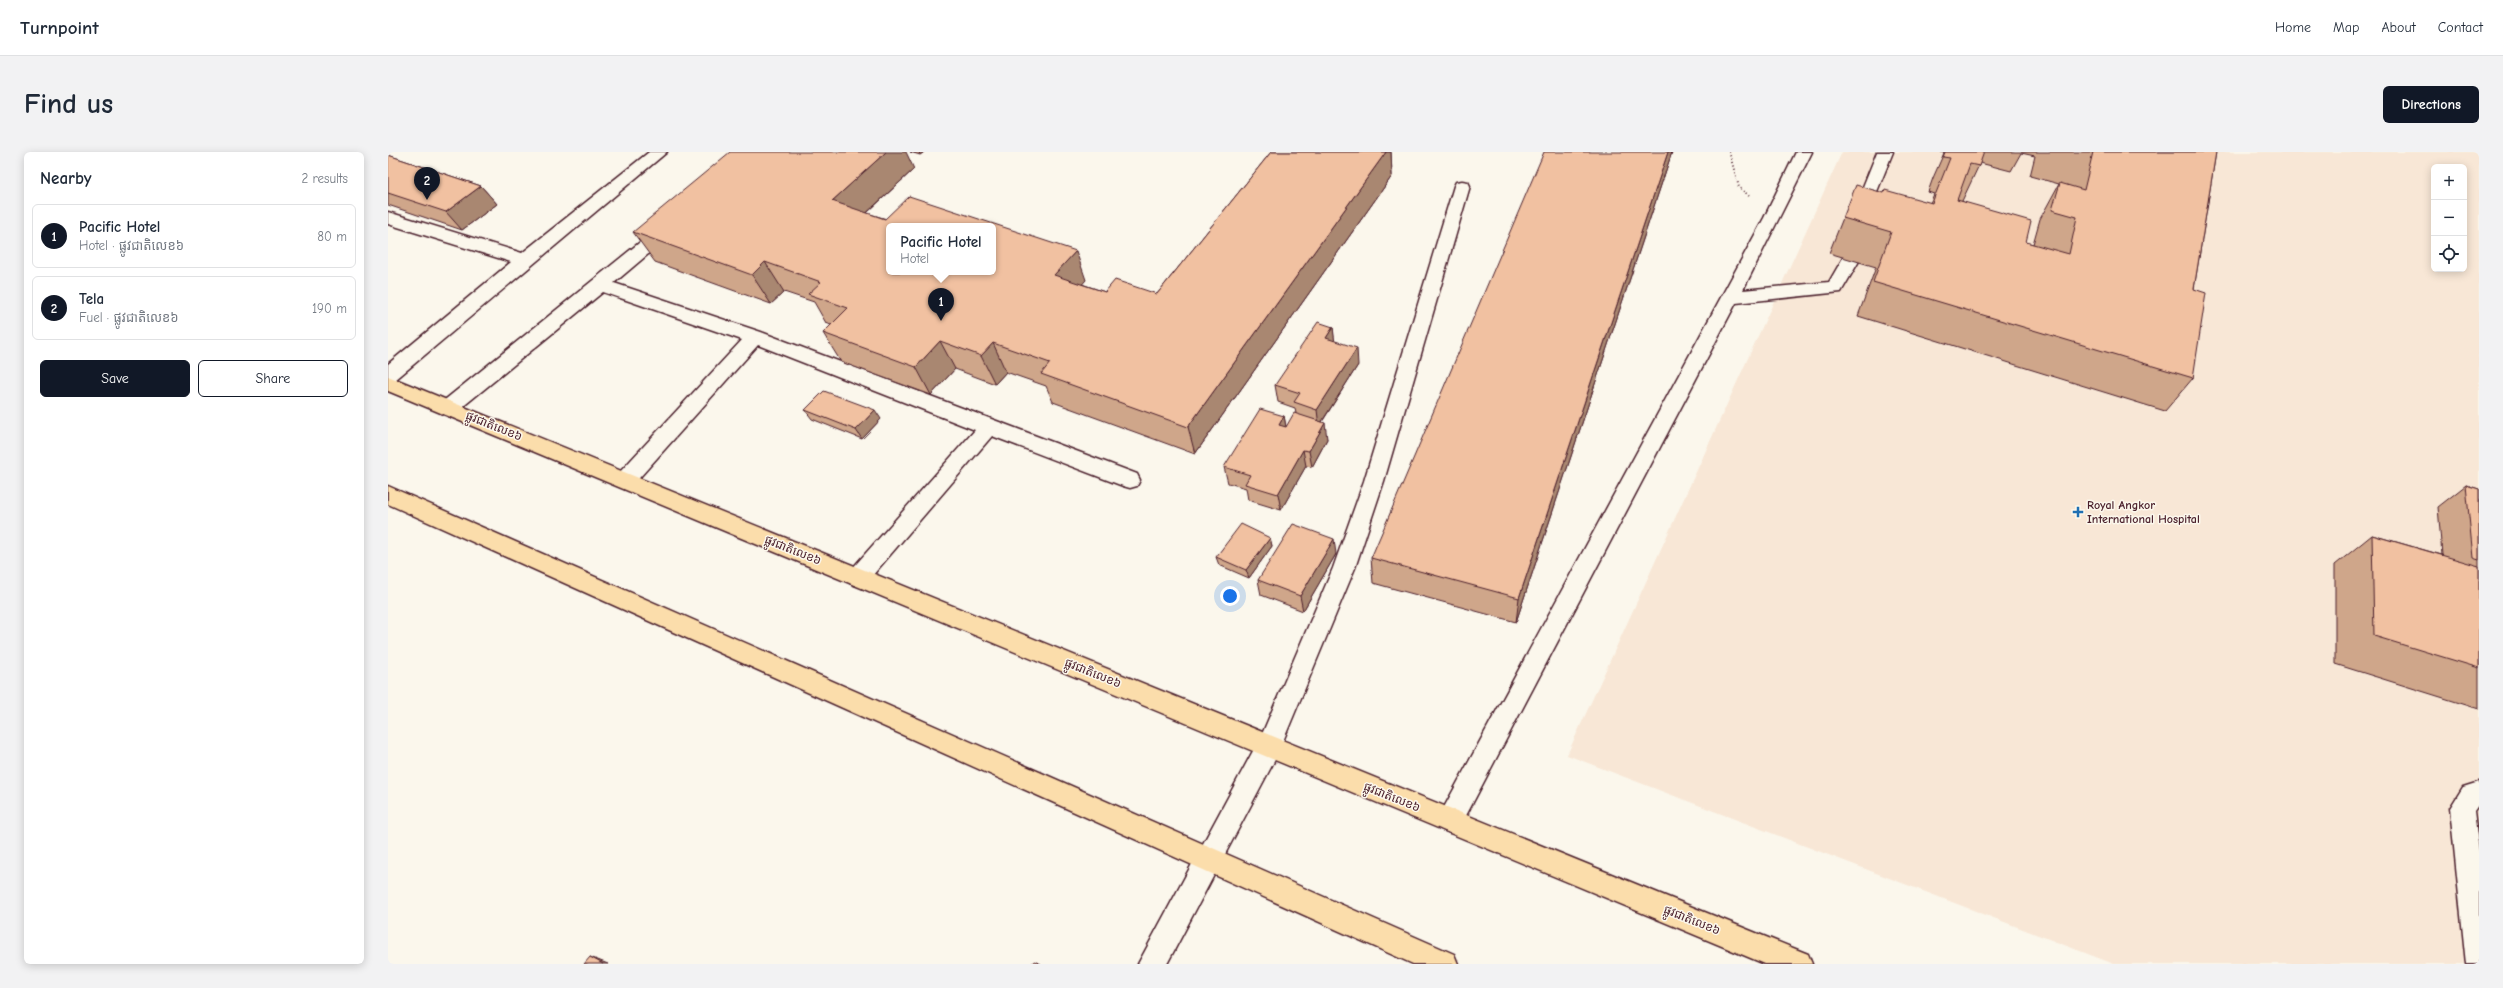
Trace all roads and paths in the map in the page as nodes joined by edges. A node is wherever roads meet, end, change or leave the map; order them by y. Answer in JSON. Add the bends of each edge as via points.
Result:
{"nodes":[{"id":1,"x":659,"y":152,"type":"edge"},
{"id":2,"x":1729,"y":152,"type":"edge"},
{"id":3,"x":1804,"y":152,"type":"edge"},
{"id":4,"x":1885,"y":152,"type":"edge"},
{"id":5,"x":1462,"y":186,"type":"dead end"},
{"id":6,"x":388,"y":218,"type":"edge"},
{"id":7,"x":680,"y":218,"type":"edge"},
{"id":8,"x":1772,"y":218,"type":"junction"},
{"id":9,"x":525,"y":260,"type":"junction"},
{"id":10,"x":600,"y":285,"type":"junction"},
{"id":11,"x":1730,"y":297,"type":"junction"},
{"id":12,"x":755,"y":337,"type":"junction"},
{"id":13,"x":388,"y":375,"type":"edge"},
{"id":14,"x":388,"y":383,"type":"edge"},
{"id":15,"x":448,"y":408,"type":"junction"},
{"id":16,"x":989,"y":427,"type":"junction"},
{"id":17,"x":625,"y":480,"type":"junction"},
{"id":18,"x":1130,"y":480,"type":"dead end"},
{"id":19,"x":388,"y":495,"type":"edge"},
{"id":20,"x":858,"y":577,"type":"junction"},
{"id":21,"x":1269,"y":746,"type":"junction"},
{"id":22,"x":2479,"y":793,"type":"edge"},
{"id":23,"x":1450,"y":821,"type":"junction"},
{"id":24,"x":1207,"y":858,"type":"junction"},
{"id":25,"x":1152,"y":964,"type":"edge"},
{"id":26,"x":1444,"y":964,"type":"edge"},
{"id":27,"x":1798,"y":964,"type":"edge"},
{"id":28,"x":2478,"y":964,"type":"edge"}],
"edges":[{"from":1,"to":9,"type":"lane"},
{"from":2,"to":8,"type":"path","via":[[1739,187]]},
{"from":3,"to":8,"type":"lane"},
{"from":4,"to":11,"type":"lane","via":[[1864,204],[1871,226],[1835,288]]},
{"from":5,"to":21,"type":"lane","via":[[1374,481],[1344,568]]},
{"from":6,"to":9,"type":"lane"},
{"from":7,"to":10,"type":"lane"},
{"from":8,"to":11,"type":"lane"},
{"from":9,"to":13,"type":"lane"},
{"from":10,"to":12,"type":"lane"},
{"from":10,"to":15,"type":"lane"},
{"from":11,"to":23,"type":"lane"},
{"from":12,"to":16,"type":"lane"},
{"from":12,"to":17,"type":"lane"},
{"from":14,"to":15,"type":"highway","name":"ផ្លូវជាតិលេខ៦"},
{"from":15,"to":17,"type":"highway","name":"ផ្លូវជាតិលេខ៦"},
{"from":16,"to":18,"type":"lane"},
{"from":16,"to":20,"type":"lane"},
{"from":17,"to":20,"type":"highway","name":"ផ្លូវជាតិលេខ៦"},
{"from":19,"to":24,"type":"highway"},
{"from":20,"to":21,"type":"highway","name":"ផ្លូវជាតិលេខ៦"},
{"from":21,"to":23,"type":"highway","name":"ផ្លូវជាតិលេខ៦"},
{"from":21,"to":24,"type":"street"},
{"from":22,"to":28,"type":"lane","via":[[2471,795],[2462,808]]},
{"from":23,"to":27,"type":"highway","name":"ផ្លូវជាតិលេខ៦"},
{"from":24,"to":25,"type":"street"},
{"from":24,"to":26,"type":"highway"}]}
